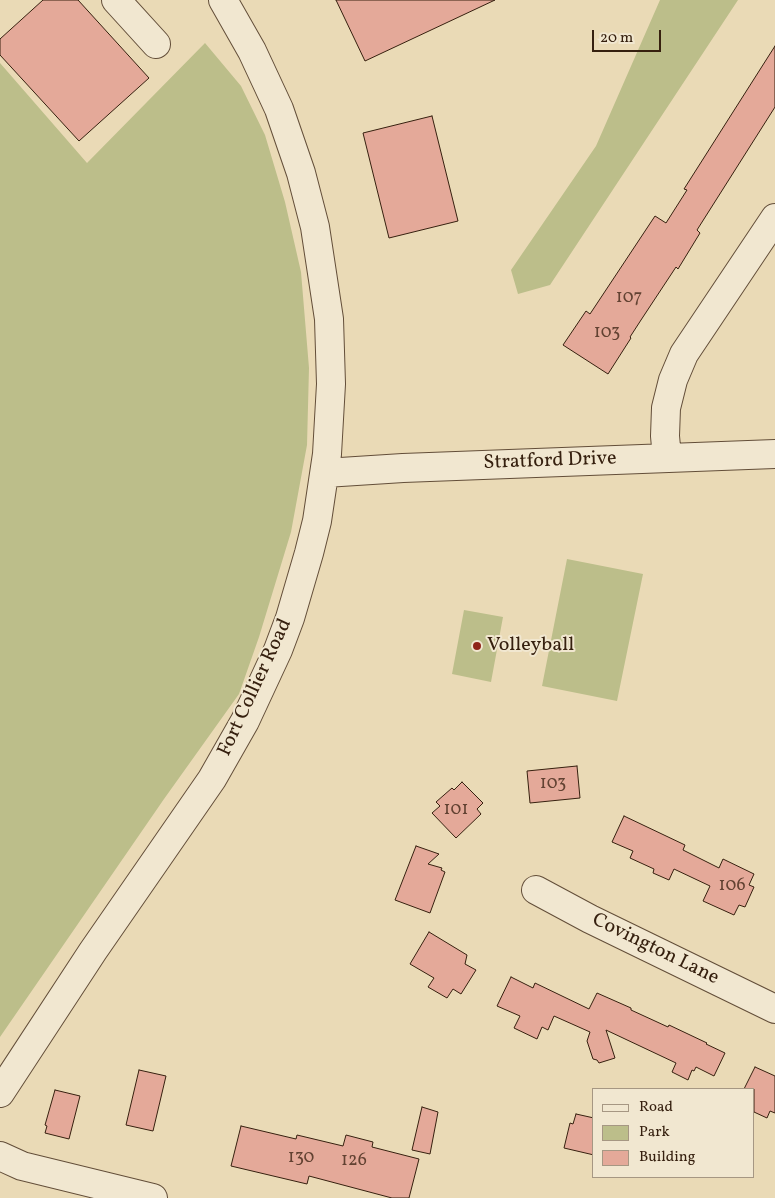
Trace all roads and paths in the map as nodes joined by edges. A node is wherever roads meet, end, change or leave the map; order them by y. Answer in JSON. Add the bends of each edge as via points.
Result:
{"nodes":[{"id":1,"x":116,"y":0,"type":"edge"},
{"id":2,"x":223,"y":0,"type":"edge"},
{"id":3,"x":156,"y":44,"type":"dead end"},
{"id":4,"x":775,"y":218,"type":"edge"},
{"id":5,"x":775,"y":454,"type":"edge"},
{"id":6,"x":667,"y":458,"type":"junction"},
{"id":7,"x":325,"y":473,"type":"junction"},
{"id":8,"x":536,"y":890,"type":"dead end"},
{"id":9,"x":772,"y":1001,"type":"edge"},
{"id":10,"x":0,"y":1093,"type":"edge"},
{"id":11,"x":0,"y":1156,"type":"edge"},
{"id":12,"x":153,"y":1198,"type":"edge"}],
"edges":[{"from":1,"to":3,"type":"street"},
{"from":2,"to":7,"type":"street","name":"Fort Collier Road","via":[[279,108],[315,227],[325,284],[330,349],[330,420]]},
{"from":4,"to":6,"type":"street","via":[[684,354],[666,408]]},
{"from":5,"to":6,"type":"street","name":"Stratford Drive"},
{"from":6,"to":7,"type":"street","name":"Stratford Drive"},
{"from":7,"to":10,"type":"street","name":"Fort Collier Road","via":[[309,553],[290,618],[245,721],[212,779]]},
{"from":8,"to":9,"type":"street","name":"Covington Lane","via":[[590,919]]},
{"from":11,"to":12,"type":"street","via":[[22,1166]]}]}
